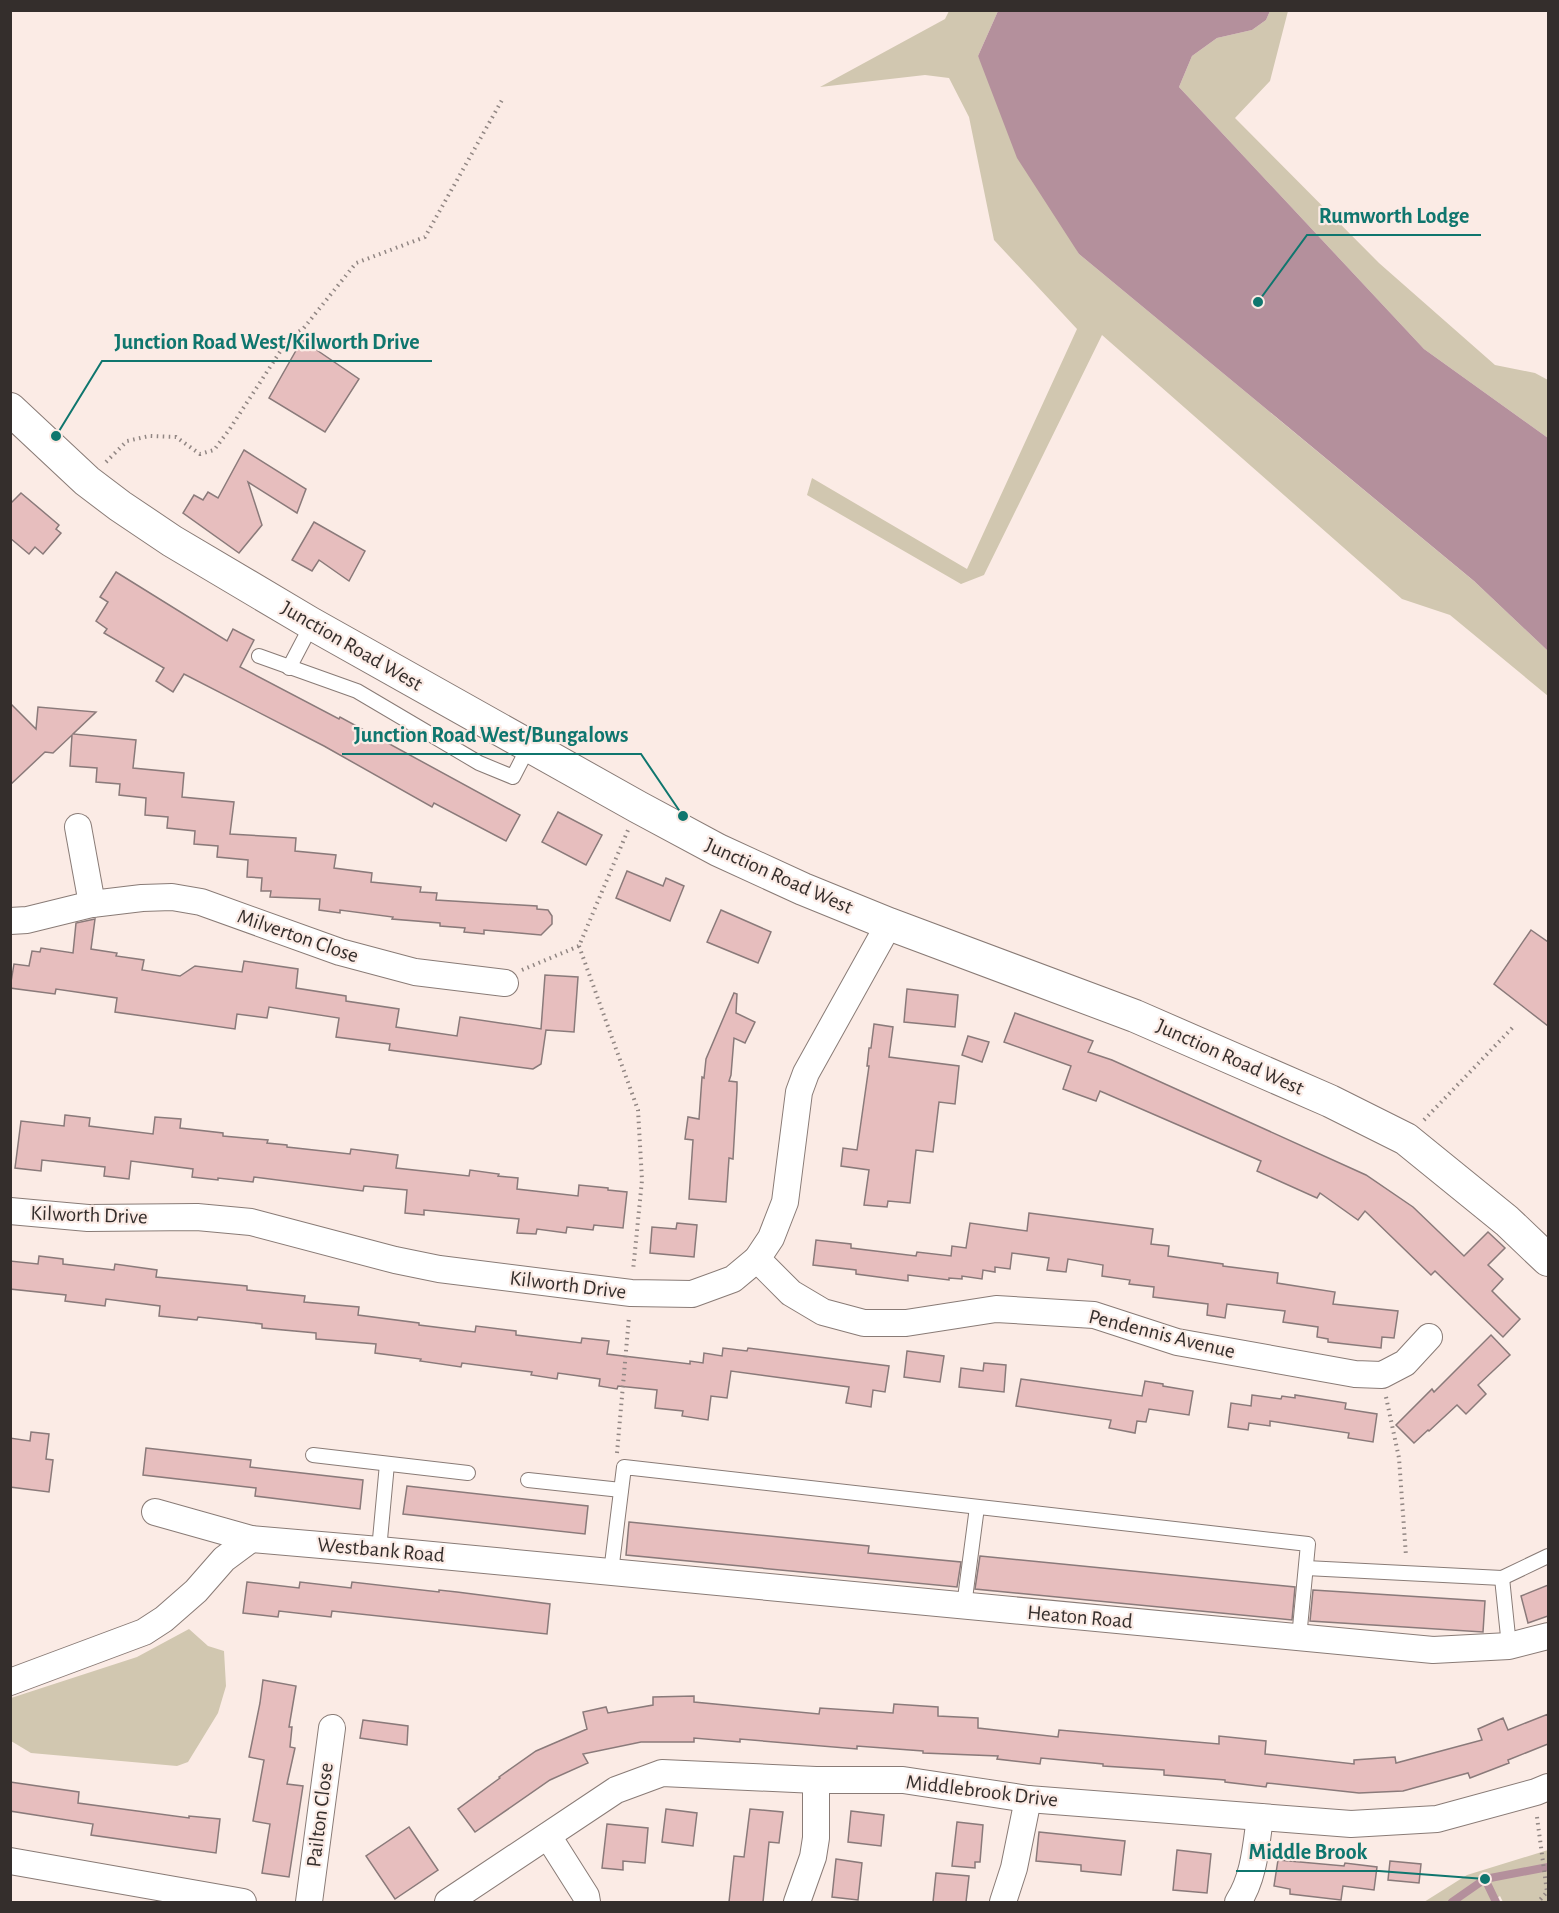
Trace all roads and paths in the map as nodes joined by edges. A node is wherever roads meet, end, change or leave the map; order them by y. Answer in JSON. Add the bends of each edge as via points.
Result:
{"nodes":[{"id":1,"x":502,"y":100,"type":"dead end"},
{"id":2,"x":10,"y":409,"type":"edge"},
{"id":3,"x":87,"y":481,"type":"junction"},
{"id":4,"x":312,"y":624,"type":"junction"},
{"id":5,"x":259,"y":656,"type":"dead end"},
{"id":6,"x":289,"y":668,"type":"junction"},
{"id":7,"x":529,"y":746,"type":"junction"},
{"id":8,"x":638,"y":807,"type":"junction"},
{"id":9,"x":78,"y":827,"type":"dead end"},
{"id":10,"x":92,"y":904,"type":"junction"},
{"id":11,"x":10,"y":921,"type":"edge"},
{"id":12,"x":889,"y":924,"type":"junction"},
{"id":13,"x":579,"y":946,"type":"junction"},
{"id":14,"x":505,"y":983,"type":"joint"},
{"id":15,"x":1515,"y":1025,"type":"dead end"},
{"id":16,"x":1406,"y":1139,"type":"junction"},
{"id":17,"x":10,"y":1211,"type":"edge"},
{"id":18,"x":757,"y":1259,"type":"junction"},
{"id":19,"x":1548,"y":1260,"type":"edge"},
{"id":20,"x":631,"y":1293,"type":"junction"},
{"id":21,"x":1429,"y":1337,"type":"dead end"},
{"id":22,"x":1382,"y":1375,"type":"junction"},
{"id":23,"x":313,"y":1455,"type":"dead end"},
{"id":24,"x":387,"y":1464,"type":"junction"},
{"id":25,"x":624,"y":1467,"type":"junction"},
{"id":26,"x":468,"y":1473,"type":"dead end"},
{"id":27,"x":528,"y":1480,"type":"dead end"},
{"id":28,"x":621,"y":1490,"type":"junction"},
{"id":29,"x":977,"y":1507,"type":"junction"},
{"id":30,"x":154,"y":1512,"type":"dead end"},
{"id":31,"x":251,"y":1539,"type":"junction"},
{"id":32,"x":379,"y":1550,"type":"junction"},
{"id":33,"x":1548,"y":1556,"type":"edge"},
{"id":34,"x":1306,"y":1568,"type":"junction"},
{"id":35,"x":611,"y":1572,"type":"junction"},
{"id":36,"x":1407,"y":1574,"type":"junction"},
{"id":37,"x":1502,"y":1578,"type":"junction"},
{"id":38,"x":964,"y":1606,"type":"junction"},
{"id":39,"x":1548,"y":1636,"type":"edge"},
{"id":40,"x":1299,"y":1638,"type":"junction"},
{"id":41,"x":1509,"y":1646,"type":"junction"},
{"id":42,"x":10,"y":1682,"type":"edge"},
{"id":43,"x":332,"y":1728,"type":"dead end"},
{"id":44,"x":816,"y":1780,"type":"junction"},
{"id":45,"x":1548,"y":1787,"type":"edge"},
{"id":46,"x":1028,"y":1799,"type":"junction"},
{"id":47,"x":1260,"y":1817,"type":"junction"},
{"id":48,"x":548,"y":1836,"type":"junction"},
{"id":49,"x":1541,"y":1839,"type":"dead end"},
{"id":50,"x":10,"y":1861,"type":"edge"},
{"id":51,"x":1547,"y":1892,"type":"edge"},
{"id":52,"x":243,"y":1902,"type":"edge"},
{"id":53,"x":309,"y":1902,"type":"edge"},
{"id":54,"x":448,"y":1902,"type":"edge"},
{"id":55,"x":587,"y":1902,"type":"edge"},
{"id":56,"x":796,"y":1902,"type":"edge"},
{"id":57,"x":1003,"y":1902,"type":"edge"},
{"id":58,"x":1238,"y":1902,"type":"edge"},
{"id":59,"x":1538,"y":1902,"type":"edge"}],
"edges":[{"from":1,"to":3,"type":"path","via":[[425,237],[356,263],[303,329],[288,338],[214,450],[200,454],[176,437],[149,436],[127,441]]},
{"from":2,"to":3,"type":"street","name":"Junction Road West"},
{"from":3,"to":4,"type":"street","name":"Junction Road West","via":[[172,542]]},
{"from":4,"to":6,"type":"lane"},
{"from":4,"to":7,"type":"street","name":"Junction Road West"},
{"from":5,"to":6,"type":"lane"},
{"from":6,"to":7,"type":"lane","via":[[357,691],[479,763],[513,777]]},
{"from":7,"to":8,"type":"street","name":"Junction Road West"},
{"from":8,"to":12,"type":"street","name":"Junction Road West","via":[[718,850]]},
{"from":8,"to":13,"type":"path"},
{"from":9,"to":10,"type":"street"},
{"from":10,"to":11,"type":"street","name":"Milverton Close"},
{"from":10,"to":14,"type":"street","name":"Milverton Close","via":[[172,897],[201,902],[340,952],[415,972]]},
{"from":12,"to":16,"type":"street","name":"Junction Road West","via":[[1135,1016],[1330,1101]]},
{"from":12,"to":18,"type":"street","name":"Kilworth Drive","via":[[806,1073],[799,1092],[785,1202],[771,1238]]},
{"from":13,"to":14,"type":"path","via":[[523,969]]},
{"from":13,"to":20,"type":"path","via":[[638,1110],[642,1180]]},
{"from":15,"to":16,"type":"path"},
{"from":16,"to":19,"type":"street","name":"Junction Road West","via":[[1507,1221]]},
{"from":17,"to":20,"type":"street","name":"Kilworth Drive","via":[[88,1218],[197,1217],[250,1222],[439,1269]]},
{"from":18,"to":20,"type":"street","name":"Kilworth Drive","via":[[733,1279],[693,1294]]},
{"from":18,"to":22,"type":"street","name":"Pendennis Avenue","via":[[799,1298],[823,1312],[864,1323],[906,1323],[996,1309],[1095,1315],[1177,1342],[1355,1374]]},
{"from":20,"to":25,"type":"path","via":[[616,1451]]},
{"from":21,"to":22,"type":"street","via":[[1405,1363]]},
{"from":22,"to":36,"type":"path","via":[[1399,1458]]},
{"from":23,"to":24,"type":"lane"},
{"from":24,"to":26,"type":"lane"},
{"from":24,"to":32,"type":"lane"},
{"from":25,"to":28,"type":"lane"},
{"from":25,"to":29,"type":"lane"},
{"from":27,"to":28,"type":"lane"},
{"from":28,"to":35,"type":"lane"},
{"from":29,"to":34,"type":"lane","via":[[1308,1544]]},
{"from":29,"to":38,"type":"lane"},
{"from":30,"to":31,"type":"street","name":"Westbank Road"},
{"from":31,"to":32,"type":"street","name":"Westbank Road"},
{"from":31,"to":42,"type":"street","via":[[224,1559],[164,1619],[144,1632]]},
{"from":32,"to":35,"type":"street","name":"Westbank Road"},
{"from":33,"to":37,"type":"lane"},
{"from":34,"to":36,"type":"lane"},
{"from":34,"to":40,"type":"lane"},
{"from":35,"to":38,"type":"street","name":"Heaton Road"},
{"from":36,"to":37,"type":"lane"},
{"from":37,"to":41,"type":"lane"},
{"from":38,"to":40,"type":"street","name":"Heaton Road"},
{"from":39,"to":41,"type":"street","name":"Heaton Road"},
{"from":40,"to":41,"type":"street","name":"Heaton Road","via":[[1433,1650]]},
{"from":43,"to":53,"type":"street","name":"Pailton Close"},
{"from":44,"to":46,"type":"street","name":"Middlebrook Drive","via":[[903,1780]]},
{"from":44,"to":48,"type":"street","name":"Middlebrook Drive","via":[[662,1773],[616,1790]]},
{"from":44,"to":56,"type":"street","via":[[813,1857]]},
{"from":45,"to":47,"type":"street","name":"Middlebrook Drive","via":[[1437,1819],[1351,1824]]},
{"from":46,"to":47,"type":"street","name":"Middlebrook Drive"},
{"from":46,"to":57,"type":"street"},
{"from":47,"to":58,"type":"street","via":[[1255,1857],[1246,1891]]},
{"from":48,"to":54,"type":"street","name":"Middlebrook Drive"},
{"from":48,"to":55,"type":"street"},
{"from":49,"to":51,"type":"path"},
{"from":50,"to":52,"type":"street"},
{"from":51,"to":59,"type":"path"}]}
